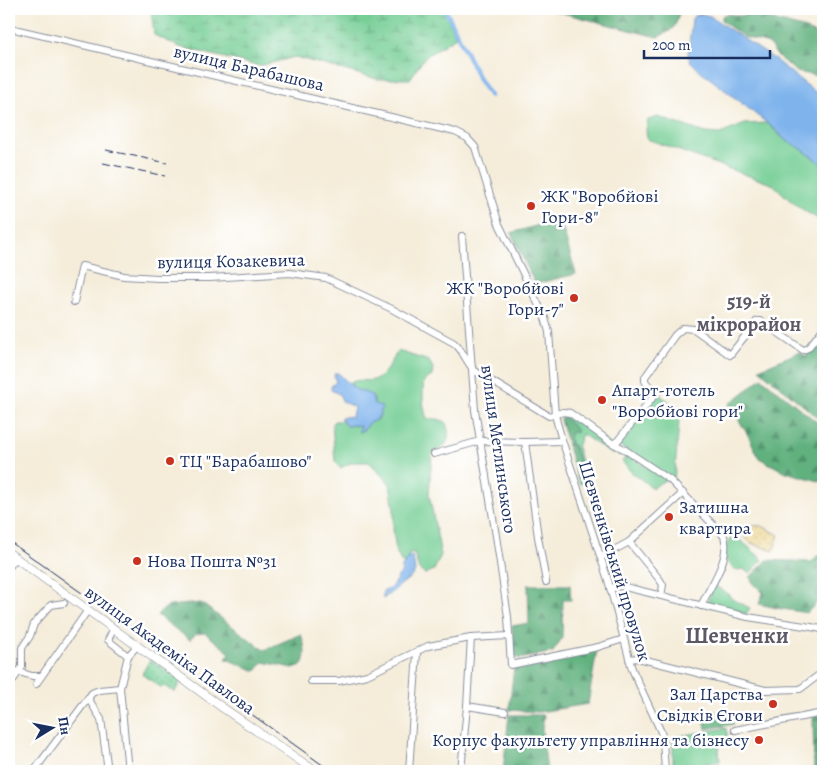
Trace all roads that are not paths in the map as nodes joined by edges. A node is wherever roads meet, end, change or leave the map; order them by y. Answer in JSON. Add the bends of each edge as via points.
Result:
{"nodes":[{"id":1,"x":10,"y":27,"type":"edge"},
{"id":2,"x":475,"y":147,"type":"joint"},
{"id":3,"x":462,"y":236,"type":"dead end"},
{"id":4,"x":74,"y":302,"type":"dead end"},
{"id":5,"x":823,"y":329,"type":"edge"},
{"id":6,"x":471,"y":367,"type":"junction"},
{"id":7,"x":555,"y":415,"type":"junction"},
{"id":8,"x":480,"y":441,"type":"junction"},
{"id":9,"x":562,"y":441,"type":"junction"},
{"id":10,"x":525,"y":442,"type":"junction"},
{"id":11,"x":613,"y":444,"type":"junction"},
{"id":12,"x":434,"y":454,"type":"dead end"},
{"id":13,"x":683,"y":493,"type":"junction"},
{"id":14,"x":629,"y":542,"type":"junction"},
{"id":15,"x":12,"y":555,"type":"edge"},
{"id":16,"x":600,"y":557,"type":"junction"},
{"id":17,"x":9,"y":567,"type":"edge"},
{"id":18,"x":546,"y":582,"type":"dead end"},
{"id":19,"x":610,"y":588,"type":"junction"},
{"id":20,"x":662,"y":596,"type":"junction"},
{"id":21,"x":64,"y":603,"type":"dead end"},
{"id":22,"x":701,"y":606,"type":"junction"},
{"id":23,"x":88,"y":610,"type":"junction"},
{"id":24,"x":114,"y":628,"type":"junction"},
{"id":25,"x":823,"y":630,"type":"edge"},
{"id":26,"x":509,"y":636,"type":"junction"},
{"id":27,"x":471,"y":638,"type":"junction"},
{"id":28,"x":624,"y":639,"type":"junction"},
{"id":29,"x":137,"y":646,"type":"junction"},
{"id":30,"x":417,"y":652,"type":"junction"},
{"id":31,"x":128,"y":656,"type":"junction"},
{"id":32,"x":629,"y":660,"type":"junction"},
{"id":33,"x":9,"y":666,"type":"edge"},
{"id":34,"x":19,"y":672,"type":"junction"},
{"id":35,"x":823,"y":674,"type":"edge"},
{"id":36,"x":41,"y":676,"type":"junction"},
{"id":37,"x":311,"y":681,"type":"dead end"},
{"id":38,"x":36,"y":684,"type":"dead end"},
{"id":39,"x":9,"y":686,"type":"edge"},
{"id":40,"x":120,"y":688,"type":"junction"},
{"id":41,"x":88,"y":698,"type":"junction"},
{"id":42,"x":467,"y":706,"type":"junction"},
{"id":43,"x":506,"y":712,"type":"dead end"},
{"id":44,"x":823,"y":712,"type":"edge"},
{"id":45,"x":735,"y":730,"type":"dead end"},
{"id":46,"x":34,"y":771,"type":"edge"},
{"id":47,"x":108,"y":771,"type":"edge"},
{"id":48,"x":128,"y":771,"type":"edge"},
{"id":49,"x":315,"y":771,"type":"edge"},
{"id":50,"x":409,"y":771,"type":"edge"},
{"id":51,"x":461,"y":771,"type":"edge"},
{"id":52,"x":665,"y":771,"type":"edge"}],
"edges":[{"from":1,"to":2,"type":"street","name":"вулиця Барабашова","via":[[455,132]]},
{"from":2,"to":7,"type":"street","name":"Шевченківський провулок","via":[[497,218],[547,324]]},
{"from":3,"to":6,"type":"street","name":"вулиця Метлинського"},
{"from":4,"to":6,"type":"street","name":"вулиця Козакевича","via":[[82,266],[124,276],[210,278],[290,273],[318,276],[352,289],[454,343],[462,349]]},
{"from":5,"to":11,"type":"street","name":"Шевченківський провулок","via":[[803,350],[761,321],[756,321],[730,355],[694,329],[683,328],[674,335],[645,377],[644,381],[658,391]]},
{"from":6,"to":7,"type":"street","name":"вулиця Козакевича","via":[[549,416]]},
{"from":6,"to":8,"type":"street","name":"вулиця Метлинського"},
{"from":7,"to":9,"type":"street","name":"Шевченківський провулок"},
{"from":7,"to":11,"type":"street","name":"Шевченківський провулок","via":[[570,413]]},
{"from":8,"to":10,"type":"street"},
{"from":8,"to":12,"type":"street"},
{"from":8,"to":26,"type":"street","name":"вулиця Метлинського"},
{"from":9,"to":10,"type":"street"},
{"from":9,"to":16,"type":"street","name":"Шевченківський провулок"},
{"from":10,"to":18,"type":"street"},
{"from":11,"to":13,"type":"street","via":[[670,480]]},
{"from":13,"to":14,"type":"street"},
{"from":13,"to":22,"type":"street","via":[[724,536],[726,543],[719,570]]},
{"from":14,"to":16,"type":"street"},
{"from":14,"to":20,"type":"street","via":[[660,580]]},
{"from":15,"to":17,"type":"street"},
{"from":15,"to":23,"type":"main road","name":"вулиця Академіка Павлова"},
{"from":16,"to":19,"type":"street","name":"Шевченківський провулок"},
{"from":19,"to":20,"type":"street","via":[[621,586]]},
{"from":19,"to":28,"type":"street","name":"Шевченківський провулок"},
{"from":20,"to":22,"type":"street"},
{"from":21,"to":34,"type":"street","via":[[51,606],[34,624],[22,648]]},
{"from":22,"to":25,"type":"street"},
{"from":23,"to":24,"type":"main road","name":"вулиця Академіка Павлова"},
{"from":23,"to":36,"type":"street"},
{"from":24,"to":29,"type":"main road","name":"вулиця Академіка Павлова"},
{"from":24,"to":31,"type":"street","via":[[108,640]]},
{"from":26,"to":27,"type":"street"},
{"from":26,"to":28,"type":"street","name":"вулиця Метлинського","via":[[511,665],[598,648]]},
{"from":27,"to":30,"type":"street","via":[[424,647]]},
{"from":27,"to":42,"type":"street"},
{"from":28,"to":32,"type":"street","name":"Шевченківський провулок"},
{"from":29,"to":31,"type":"street"},
{"from":29,"to":49,"type":"main road","name":"вулиця Академіка Павлова"},
{"from":30,"to":37,"type":"street","via":[[354,679]]},
{"from":30,"to":50,"type":"street"},
{"from":31,"to":40,"type":"street"},
{"from":32,"to":35,"type":"street","via":[[638,658],[765,690],[800,688]]},
{"from":32,"to":52,"type":"street","name":"Шевченківський провулок","via":[[661,732]]},
{"from":33,"to":34,"type":"street"},
{"from":34,"to":36,"type":"street"},
{"from":34,"to":39,"type":"street"},
{"from":36,"to":38,"type":"street"},
{"from":40,"to":41,"type":"street","via":[[96,690]]},
{"from":40,"to":48,"type":"street"},
{"from":41,"to":46,"type":"street"},
{"from":41,"to":47,"type":"street","via":[[102,719]]},
{"from":42,"to":43,"type":"street"},
{"from":42,"to":51,"type":"street"},
{"from":44,"to":45,"type":"street"}]}
